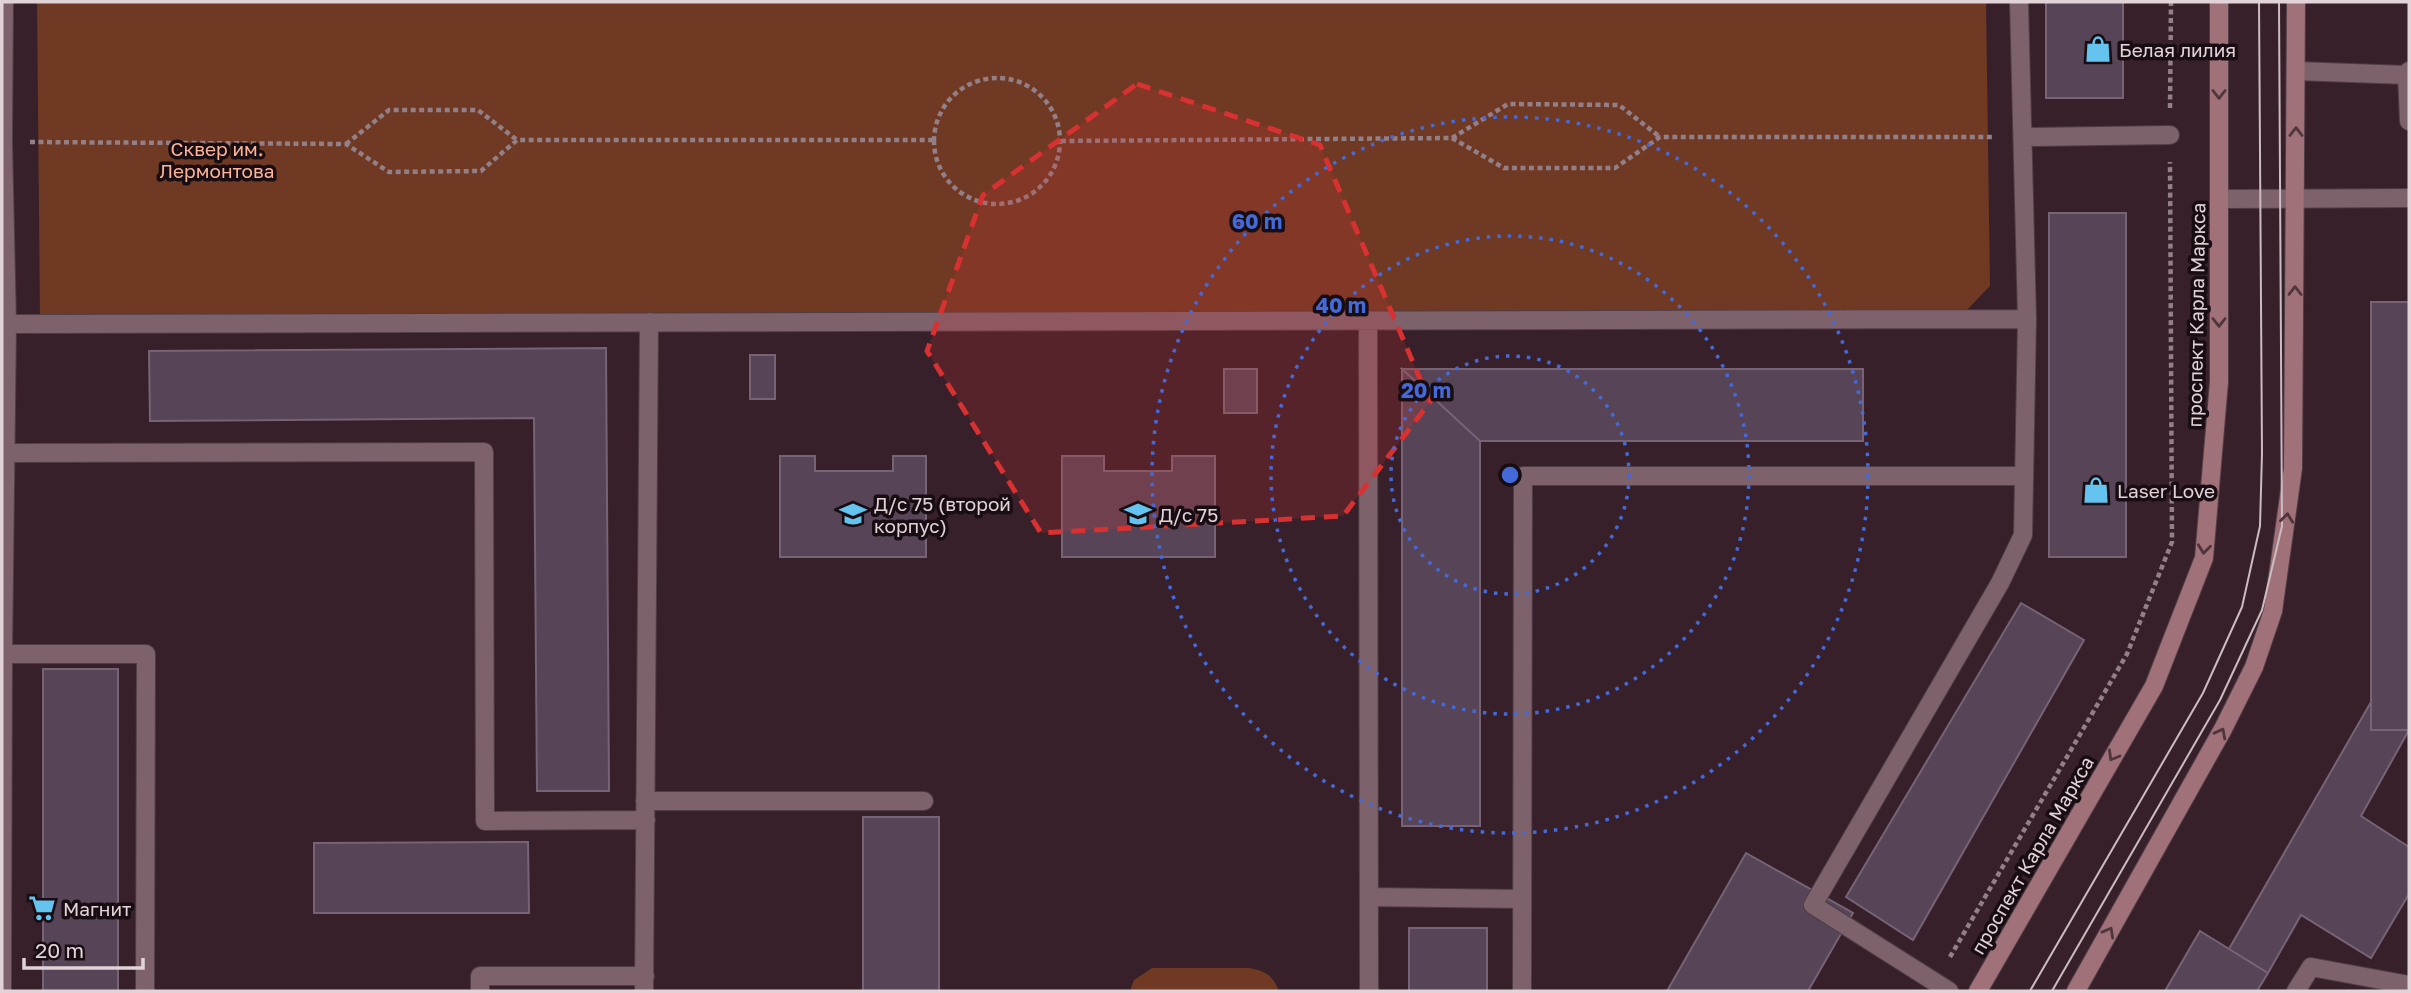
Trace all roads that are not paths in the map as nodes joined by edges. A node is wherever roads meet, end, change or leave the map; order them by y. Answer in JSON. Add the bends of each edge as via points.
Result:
{"nodes":[{"id":1,"x":4,"y":2,"type":"edge"},
{"id":2,"x":2019,"y":2,"type":"edge"},
{"id":3,"x":2219,"y":2,"type":"edge"},
{"id":4,"x":2296,"y":2,"type":"edge"},
{"id":5,"x":2296,"y":71,"type":"junction"},
{"id":6,"x":2408,"y":73,"type":"edge"},
{"id":7,"x":2409,"y":121,"type":"edge"},
{"id":8,"x":2170,"y":135,"type":"road end"},
{"id":9,"x":2023,"y":137,"type":"junction"},
{"id":10,"x":3,"y":142,"type":"edge"},
{"id":11,"x":2409,"y":198,"type":"edge"},
{"id":12,"x":2219,"y":200,"type":"junction"},
{"id":13,"x":2296,"y":200,"type":"junction"},
{"id":14,"x":2026,"y":319,"type":"junction"},
{"id":15,"x":1367,"y":320,"type":"junction"},
{"id":16,"x":649,"y":322,"type":"junction"},
{"id":17,"x":7,"y":324,"type":"junction"},
{"id":18,"x":5,"y":453,"type":"junction"},
{"id":19,"x":2023,"y":476,"type":"junction"},
{"id":20,"x":3,"y":654,"type":"edge"},
{"id":21,"x":2,"y":728,"type":"edge"},
{"id":22,"x":645,"y":801,"type":"junction"},
{"id":23,"x":923,"y":801,"type":"dead end"},
{"id":24,"x":646,"y":820,"type":"junction"},
{"id":25,"x":1369,"y":897,"type":"junction"},
{"id":26,"x":1522,"y":899,"type":"junction"},
{"id":27,"x":645,"y":984,"type":"edge"},
{"id":28,"x":2409,"y":985,"type":"edge"},
{"id":29,"x":1942,"y":987,"type":"edge"},
{"id":30,"x":2,"y":991,"type":"edge"},
{"id":31,"x":145,"y":991,"type":"edge"},
{"id":32,"x":480,"y":991,"type":"edge"},
{"id":33,"x":1369,"y":991,"type":"edge"},
{"id":34,"x":1522,"y":991,"type":"edge"},
{"id":35,"x":1978,"y":991,"type":"edge"},
{"id":36,"x":2076,"y":991,"type":"edge"},
{"id":37,"x":2297,"y":991,"type":"edge"}],
"edges":[{"from":1,"to":10,"type":"lane"},
{"from":2,"to":9,"type":"lane"},
{"from":3,"to":12,"type":"main road","name":"проспект Карла Маркса","one_way":true},
{"from":4,"to":5,"type":"main road"},
{"from":5,"to":6,"type":"lane"},
{"from":13,"to":5,"type":"main road","one_way":true},
{"from":6,"to":7,"type":"lane"},
{"from":8,"to":9,"type":"lane"},
{"from":9,"to":14,"type":"lane"},
{"from":10,"to":17,"type":"lane"},
{"from":11,"to":13,"type":"lane"},
{"from":12,"to":13,"type":"lane"},
{"from":12,"to":35,"type":"main road","name":"проспект Карла Маркса","one_way":true,"via":[[2219,382],[2204,558],[2154,686]]},
{"from":36,"to":13,"type":"main road","one_way":true,"via":[[2223,729],[2273,611],[2293,468]]},
{"from":14,"to":15,"type":"lane"},
{"from":14,"to":19,"type":"lane"},
{"from":15,"to":16,"type":"lane"},
{"from":15,"to":25,"type":"lane"},
{"from":16,"to":17,"type":"lane"},
{"from":16,"to":22,"type":"lane"},
{"from":17,"to":18,"type":"lane"},
{"from":18,"to":20,"type":"lane"},
{"from":18,"to":24,"type":"lane","via":[[484,452],[485,821]]},
{"from":19,"to":26,"type":"lane","via":[[1523,476]]},
{"from":19,"to":29,"type":"lane","via":[[2023,535],[2000,583],[1813,905]]},
{"from":20,"to":21,"type":"lane"},
{"from":20,"to":31,"type":"lane","via":[[146,654]]},
{"from":21,"to":30,"type":"lane"},
{"from":22,"to":23,"type":"lane"},
{"from":22,"to":24,"type":"lane"},
{"from":24,"to":27,"type":"lane"},
{"from":25,"to":26,"type":"lane"},
{"from":25,"to":33,"type":"lane"},
{"from":26,"to":34,"type":"lane"},
{"from":27,"to":32,"type":"lane","via":[[480,976]]},
{"from":28,"to":37,"type":"lane","via":[[2311,967]]}]}
